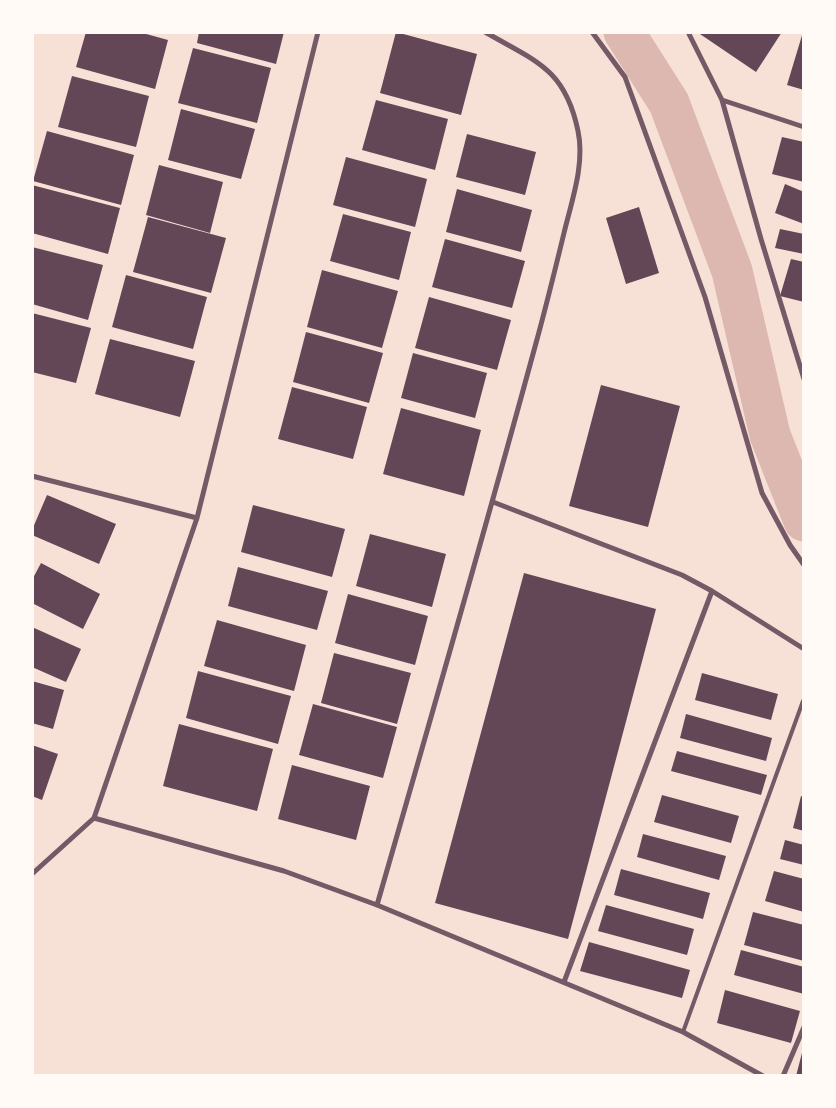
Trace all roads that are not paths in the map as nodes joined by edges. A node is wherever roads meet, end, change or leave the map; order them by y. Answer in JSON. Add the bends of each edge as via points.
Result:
{"nodes":[{"id":1,"x":318,"y":32,"type":"edge"},
{"id":2,"x":484,"y":32,"type":"edge"},
{"id":3,"x":592,"y":32,"type":"edge"},
{"id":4,"x":688,"y":32,"type":"edge"},
{"id":5,"x":722,"y":100,"type":"junction"},
{"id":6,"x":804,"y":127,"type":"edge"},
{"id":7,"x":798,"y":360,"type":"junction"},
{"id":8,"x":804,"y":362,"type":"edge"},
{"id":9,"x":804,"y":379,"type":"edge"},
{"id":10,"x":32,"y":476,"type":"edge"},
{"id":11,"x":493,"y":502,"type":"junction"},
{"id":12,"x":196,"y":518,"type":"junction"},
{"id":13,"x":804,"y":565,"type":"edge"},
{"id":14,"x":712,"y":590,"type":"junction"},
{"id":15,"x":804,"y":650,"type":"edge"},
{"id":16,"x":803,"y":701,"type":"edge"},
{"id":17,"x":94,"y":818,"type":"junction"},
{"id":18,"x":32,"y":874,"type":"edge"},
{"id":19,"x":377,"y":905,"type":"junction"},
{"id":20,"x":564,"y":982,"type":"junction"},
{"id":21,"x":804,"y":1027,"type":"edge"},
{"id":22,"x":683,"y":1032,"type":"junction"},
{"id":23,"x":763,"y":1076,"type":"edge"},
{"id":24,"x":784,"y":1076,"type":"edge"}],
"edges":[{"from":1,"to":12,"type":"street"},
{"from":2,"to":11,"type":"street","via":[[543,65],[557,79],[572,109],[581,156],[550,291]]},
{"from":3,"to":13,"type":"street","via":[[625,78],[705,297],[762,493]]},
{"from":4,"to":5,"type":"street"},
{"from":5,"to":6,"type":"street"},
{"from":5,"to":7,"type":"street"},
{"from":7,"to":8,"type":"street"},
{"from":7,"to":9,"type":"street"},
{"from":10,"to":12,"type":"street"},
{"from":11,"to":14,"type":"street","via":[[682,574]]},
{"from":11,"to":19,"type":"street"},
{"from":12,"to":17,"type":"street"},
{"from":14,"to":15,"type":"street"},
{"from":14,"to":20,"type":"street"},
{"from":16,"to":22,"type":"lane"},
{"from":17,"to":18,"type":"street"},
{"from":17,"to":19,"type":"street","via":[[284,871]]},
{"from":19,"to":20,"type":"street"},
{"from":20,"to":22,"type":"street"},
{"from":21,"to":24,"type":"street"},
{"from":22,"to":23,"type":"street"}]}
